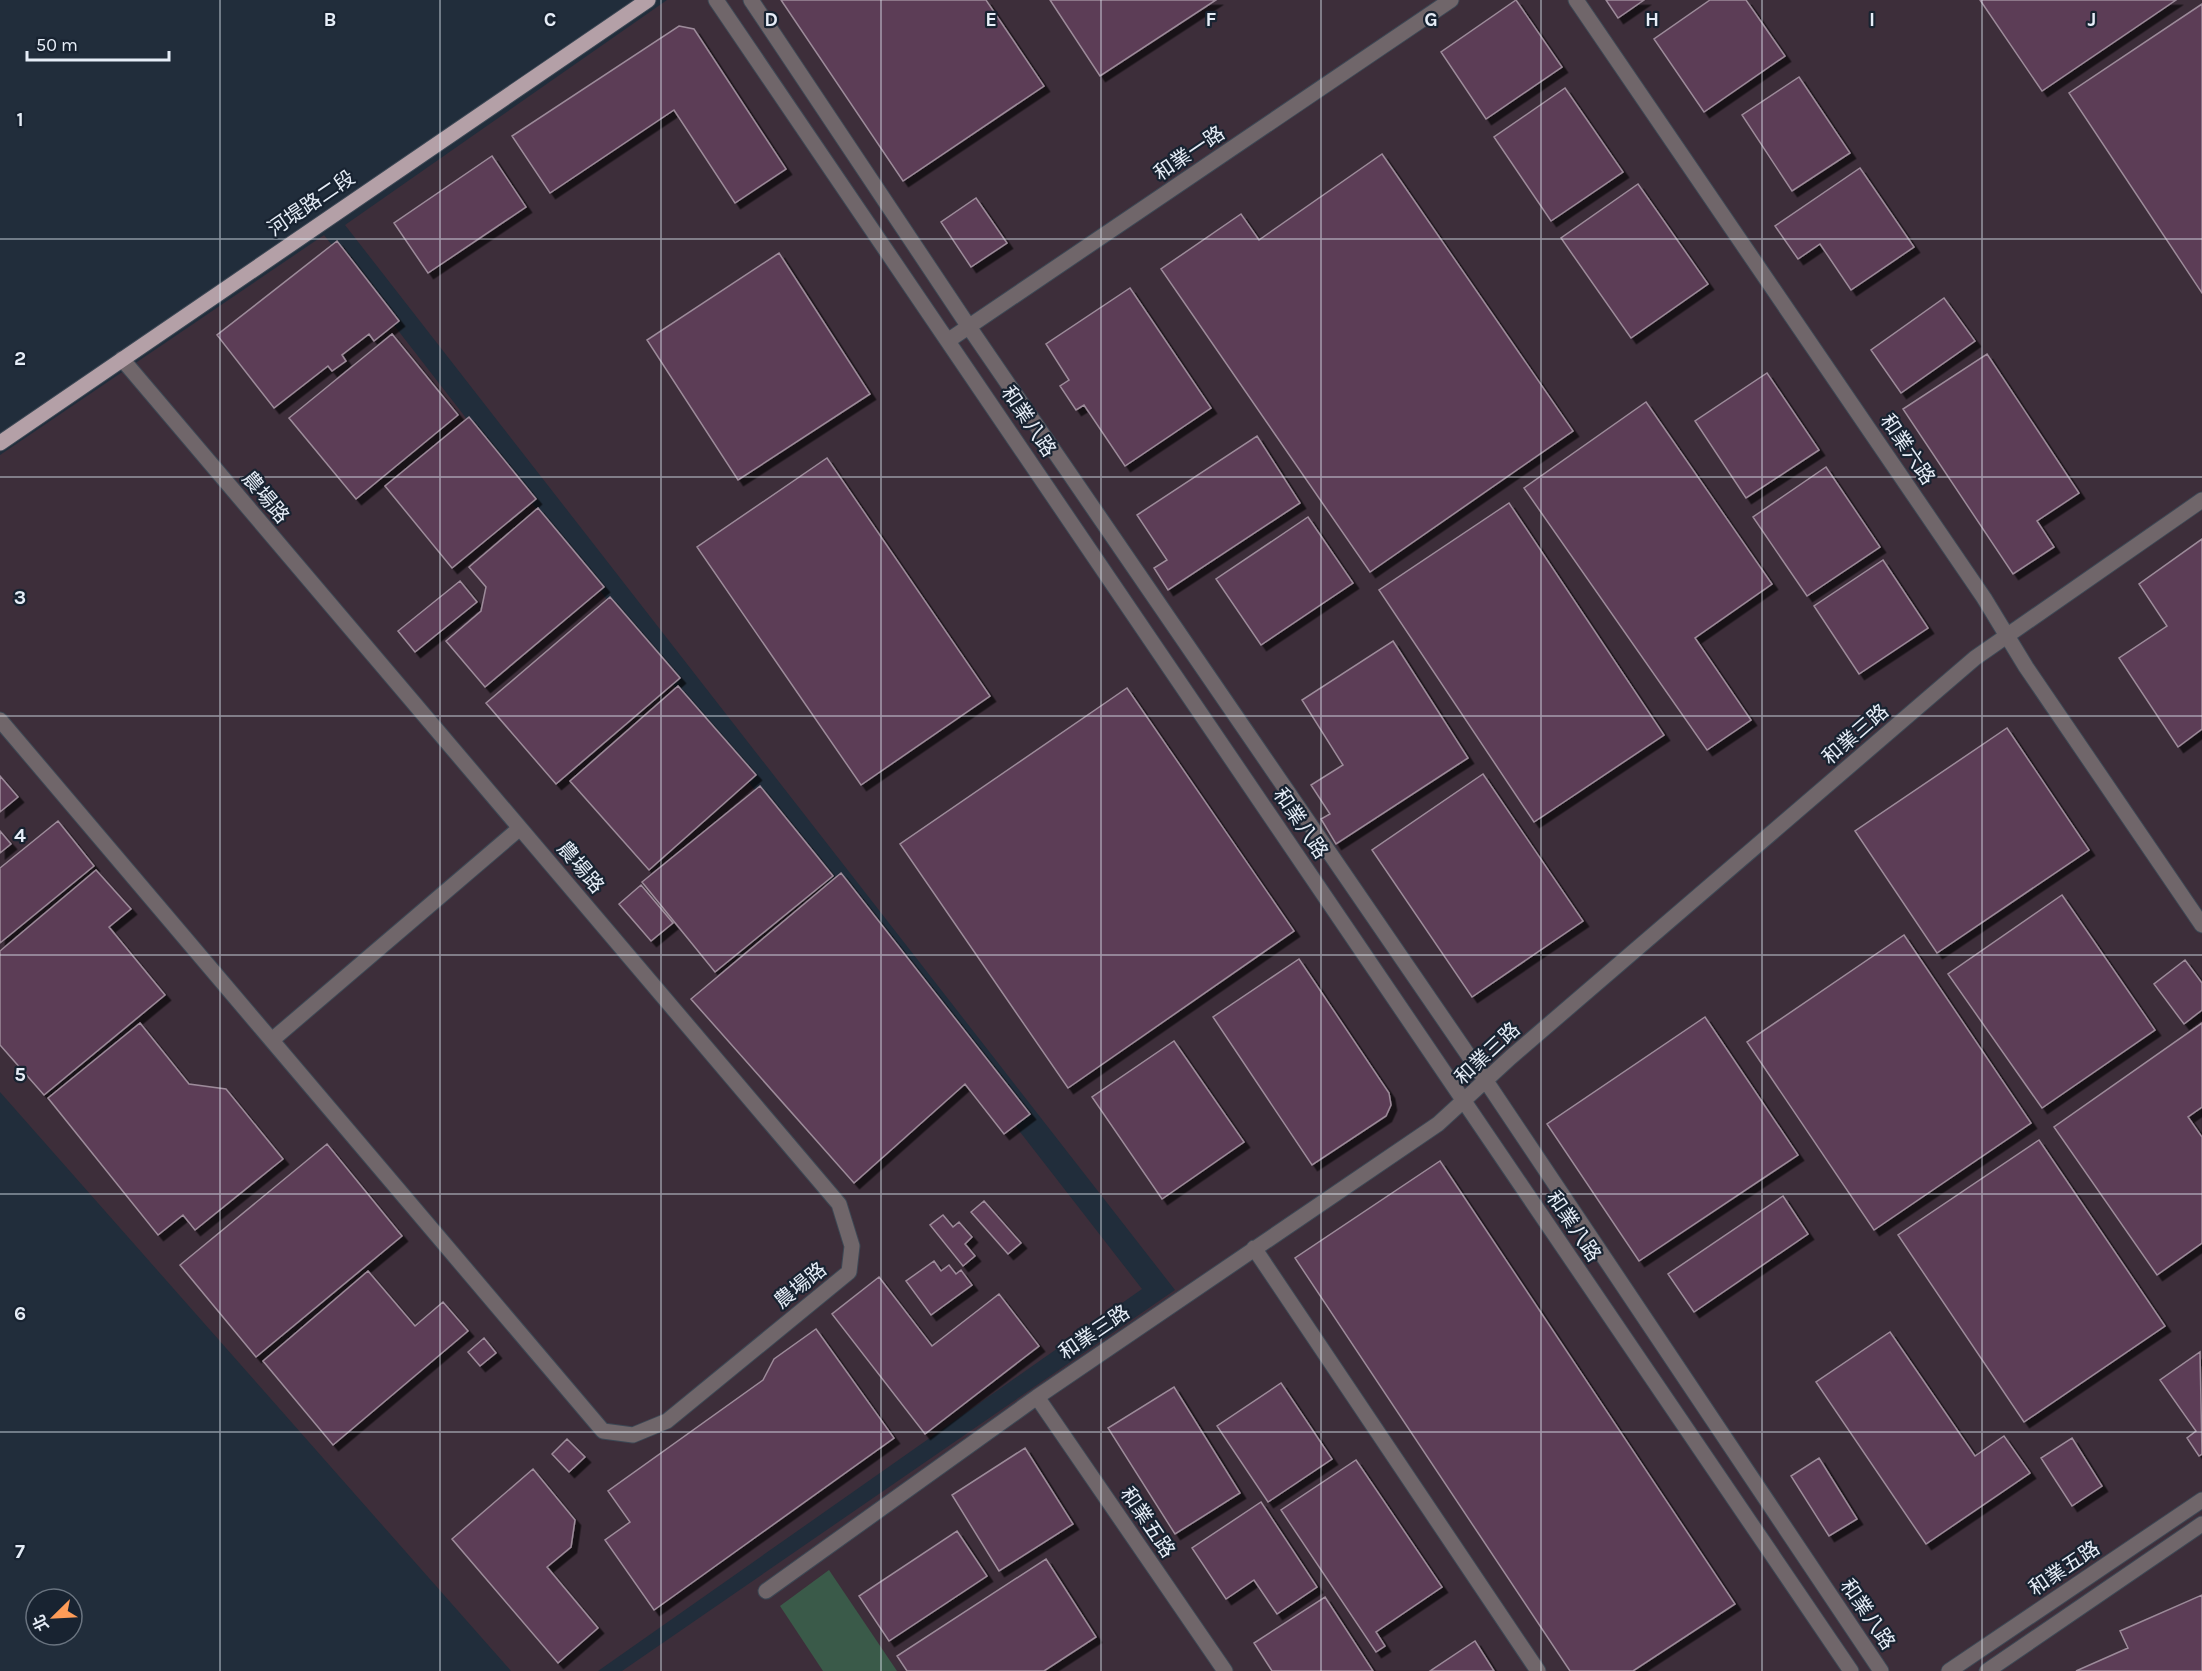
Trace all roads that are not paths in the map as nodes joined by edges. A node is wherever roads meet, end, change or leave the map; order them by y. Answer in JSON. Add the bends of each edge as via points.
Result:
{"nodes":[{"id":1,"x":648,"y":0,"type":"edge"},
{"id":2,"x":716,"y":0,"type":"edge"},
{"id":3,"x":751,"y":0,"type":"edge"},
{"id":4,"x":1452,"y":0,"type":"edge"},
{"id":5,"x":1576,"y":0,"type":"edge"},
{"id":6,"x":969,"y":327,"type":"junction"},
{"id":7,"x":949,"y":340,"type":"junction"},
{"id":8,"x":122,"y":359,"type":"junction"},
{"id":9,"x":0,"y":444,"type":"edge"},
{"id":10,"x":2202,"y":500,"type":"edge"},
{"id":11,"x":2007,"y":635,"type":"junction"},
{"id":12,"x":0,"y":720,"type":"edge"},
{"id":13,"x":520,"y":828,"type":"junction"},
{"id":14,"x":2202,"y":924,"type":"edge"},
{"id":15,"x":272,"y":1040,"type":"junction"},
{"id":16,"x":1486,"y":1081,"type":"junction"},
{"id":17,"x":1464,"y":1102,"type":"junction"},
{"id":18,"x":1254,"y":1248,"type":"junction"},
{"id":19,"x":1037,"y":1397,"type":"junction"},
{"id":20,"x":2202,"y":1500,"type":"edge"},
{"id":21,"x":2202,"y":1524,"type":"edge"},
{"id":22,"x":766,"y":1591,"type":"dead end"},
{"id":23,"x":1225,"y":1671,"type":"edge"},
{"id":24,"x":1538,"y":1671,"type":"edge"},
{"id":25,"x":1851,"y":1671,"type":"edge"},
{"id":26,"x":1881,"y":1671,"type":"edge"},
{"id":27,"x":1949,"y":1671,"type":"edge"},
{"id":28,"x":1987,"y":1671,"type":"edge"}],
"edges":[{"from":1,"to":8,"type":"main road","name":"河堤路二段"},
{"from":2,"to":7,"type":"street","name":"和業八路"},
{"from":3,"to":6,"type":"street","name":"和業八路"},
{"from":4,"to":6,"type":"street","name":"和業一路"},
{"from":5,"to":11,"type":"street","name":"和業六路"},
{"from":6,"to":7,"type":"street","name":"和業一路"},
{"from":6,"to":16,"type":"street","name":"和業八路"},
{"from":7,"to":17,"type":"street","name":"和業八路"},
{"from":8,"to":9,"type":"main road","name":"河堤路二段"},
{"from":8,"to":13,"type":"street","name":"農場路"},
{"from":10,"to":11,"type":"street","name":"和業三路"},
{"from":11,"to":14,"type":"street","name":"和業六路"},
{"from":11,"to":16,"type":"street","name":"和業三路","via":[[1975,658]]},
{"from":12,"to":15,"type":"street","name":"農場路"},
{"from":13,"to":15,"type":"street"},
{"from":13,"to":15,"type":"street","name":"農場路","via":[[839,1204],[852,1246],[849,1272],[667,1421],[633,1435],[603,1431]]},
{"from":16,"to":17,"type":"street","name":"和業三路"},
{"from":16,"to":26,"type":"street","name":"和業八路"},
{"from":17,"to":18,"type":"street","name":"和業三路","via":[[1438,1124]]},
{"from":17,"to":25,"type":"street","name":"和業八路"},
{"from":18,"to":19,"type":"street","name":"和業三路"},
{"from":18,"to":24,"type":"street"},
{"from":19,"to":22,"type":"street","name":"和業三路"},
{"from":19,"to":23,"type":"street","name":"和業五路"},
{"from":20,"to":27,"type":"street","name":"和業五路"},
{"from":21,"to":28,"type":"street"}]}
